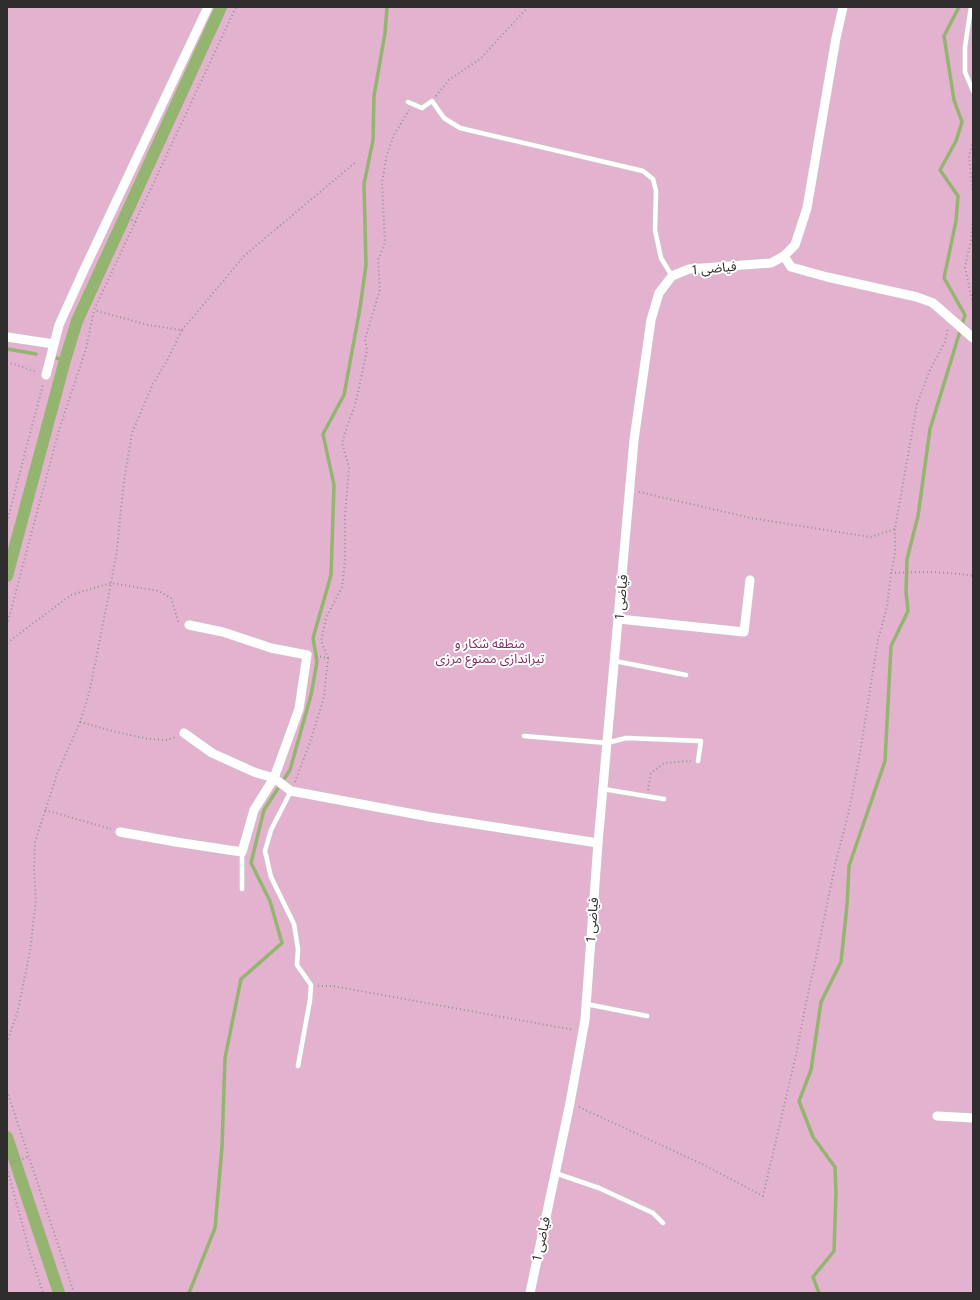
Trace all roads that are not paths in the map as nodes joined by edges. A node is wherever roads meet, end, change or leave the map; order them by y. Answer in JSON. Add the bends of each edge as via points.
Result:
{"nodes":[{"id":1,"x":208,"y":7,"type":"edge"},
{"id":2,"x":843,"y":7,"type":"edge"},
{"id":3,"x":971,"y":7,"type":"edge"},
{"id":4,"x":973,"y":91,"type":"edge"},
{"id":5,"x":411,"y":103,"type":"road end"},
{"id":6,"x":784,"y":256,"type":"junction"},
{"id":7,"x":672,"y":276,"type":"junction"},
{"id":8,"x":970,"y":336,"type":"edge"},
{"id":9,"x":7,"y":337,"type":"edge"},
{"id":10,"x":54,"y":344,"type":"junction"},
{"id":11,"x":46,"y":375,"type":"road end"},
{"id":12,"x":750,"y":580,"type":"dead end"},
{"id":13,"x":619,"y":619,"type":"junction"},
{"id":14,"x":189,"y":625,"type":"road end"},
{"id":15,"x":615,"y":661,"type":"junction"},
{"id":16,"x":686,"y":675,"type":"dead end"},
{"id":17,"x":184,"y":733,"type":"road end"},
{"id":18,"x":524,"y":736,"type":"dead end"},
{"id":19,"x":607,"y":743,"type":"junction"},
{"id":20,"x":698,"y":761,"type":"road end"},
{"id":21,"x":276,"y":779,"type":"junction"},
{"id":22,"x":289,"y":789,"type":"junction"},
{"id":23,"x":603,"y":789,"type":"junction"},
{"id":24,"x":664,"y":799,"type":"dead end"},
{"id":25,"x":120,"y":832,"type":"road end"},
{"id":26,"x":598,"y":843,"type":"junction"},
{"id":27,"x":242,"y":852,"type":"junction"},
{"id":28,"x":242,"y":889,"type":"dead end"},
{"id":29,"x":586,"y":1004,"type":"junction"},
{"id":30,"x":647,"y":1016,"type":"dead end"},
{"id":31,"x":298,"y":1066,"type":"dead end"},
{"id":32,"x":937,"y":1116,"type":"dead end"},
{"id":33,"x":973,"y":1118,"type":"edge"},
{"id":34,"x":555,"y":1173,"type":"junction"},
{"id":35,"x":663,"y":1223,"type":"dead end"},
{"id":36,"x":530,"y":1293,"type":"edge"}],
"edges":[{"from":1,"to":10,"type":"street","via":[[83,272],[59,326]]},
{"from":2,"to":6,"type":"street","name":"فیاضی 1","via":[[807,208],[796,245]]},
{"from":3,"to":4,"type":"lane","via":[[965,47],[965,72]]},
{"from":5,"to":7,"type":"lane","via":[[422,108],[432,101],[444,118],[460,128],[643,171],[653,179],[656,191],[655,230],[661,258]]},
{"from":6,"to":7,"type":"street","name":"فیاضی 1","via":[[771,263],[689,269]]},
{"from":6,"to":8,"type":"street","via":[[791,267],[918,297],[933,303]]},
{"from":7,"to":13,"type":"street","name":"فیاضی 1","via":[[659,293],[651,320],[634,440]]},
{"from":9,"to":10,"type":"street"},
{"from":10,"to":11,"type":"street"},
{"from":12,"to":13,"type":"street","via":[[744,632]]},
{"from":13,"to":15,"type":"street","name":"فیاضی 1"},
{"from":14,"to":21,"type":"street","via":[[223,632],[271,648],[307,655],[299,709]]},
{"from":15,"to":16,"type":"lane"},
{"from":15,"to":19,"type":"street","name":"فیاضی 1"},
{"from":17,"to":21,"type":"street","via":[[212,753]]},
{"from":18,"to":19,"type":"lane"},
{"from":19,"to":20,"type":"lane","via":[[626,738],[701,741]]},
{"from":19,"to":23,"type":"street","name":"فیاضی 1"},
{"from":21,"to":22,"type":"street"},
{"from":21,"to":27,"type":"street","via":[[254,810]]},
{"from":22,"to":26,"type":"street","via":[[430,817]]},
{"from":22,"to":31,"type":"lane","via":[[265,851],[271,877],[294,924],[298,949],[297,965],[311,985]]},
{"from":23,"to":24,"type":"lane"},
{"from":23,"to":26,"type":"street","name":"فیاضی 1"},
{"from":25,"to":27,"type":"street"},
{"from":26,"to":29,"type":"street","name":"فیاضی 1"},
{"from":27,"to":28,"type":"lane"},
{"from":29,"to":30,"type":"lane"},
{"from":29,"to":34,"type":"street","name":"فیاضی 1","via":[[570,1103]]},
{"from":32,"to":33,"type":"street"},
{"from":34,"to":35,"type":"lane","via":[[640,1206],[653,1213]]},
{"from":34,"to":36,"type":"street","name":"فیاضی 1"}]}
